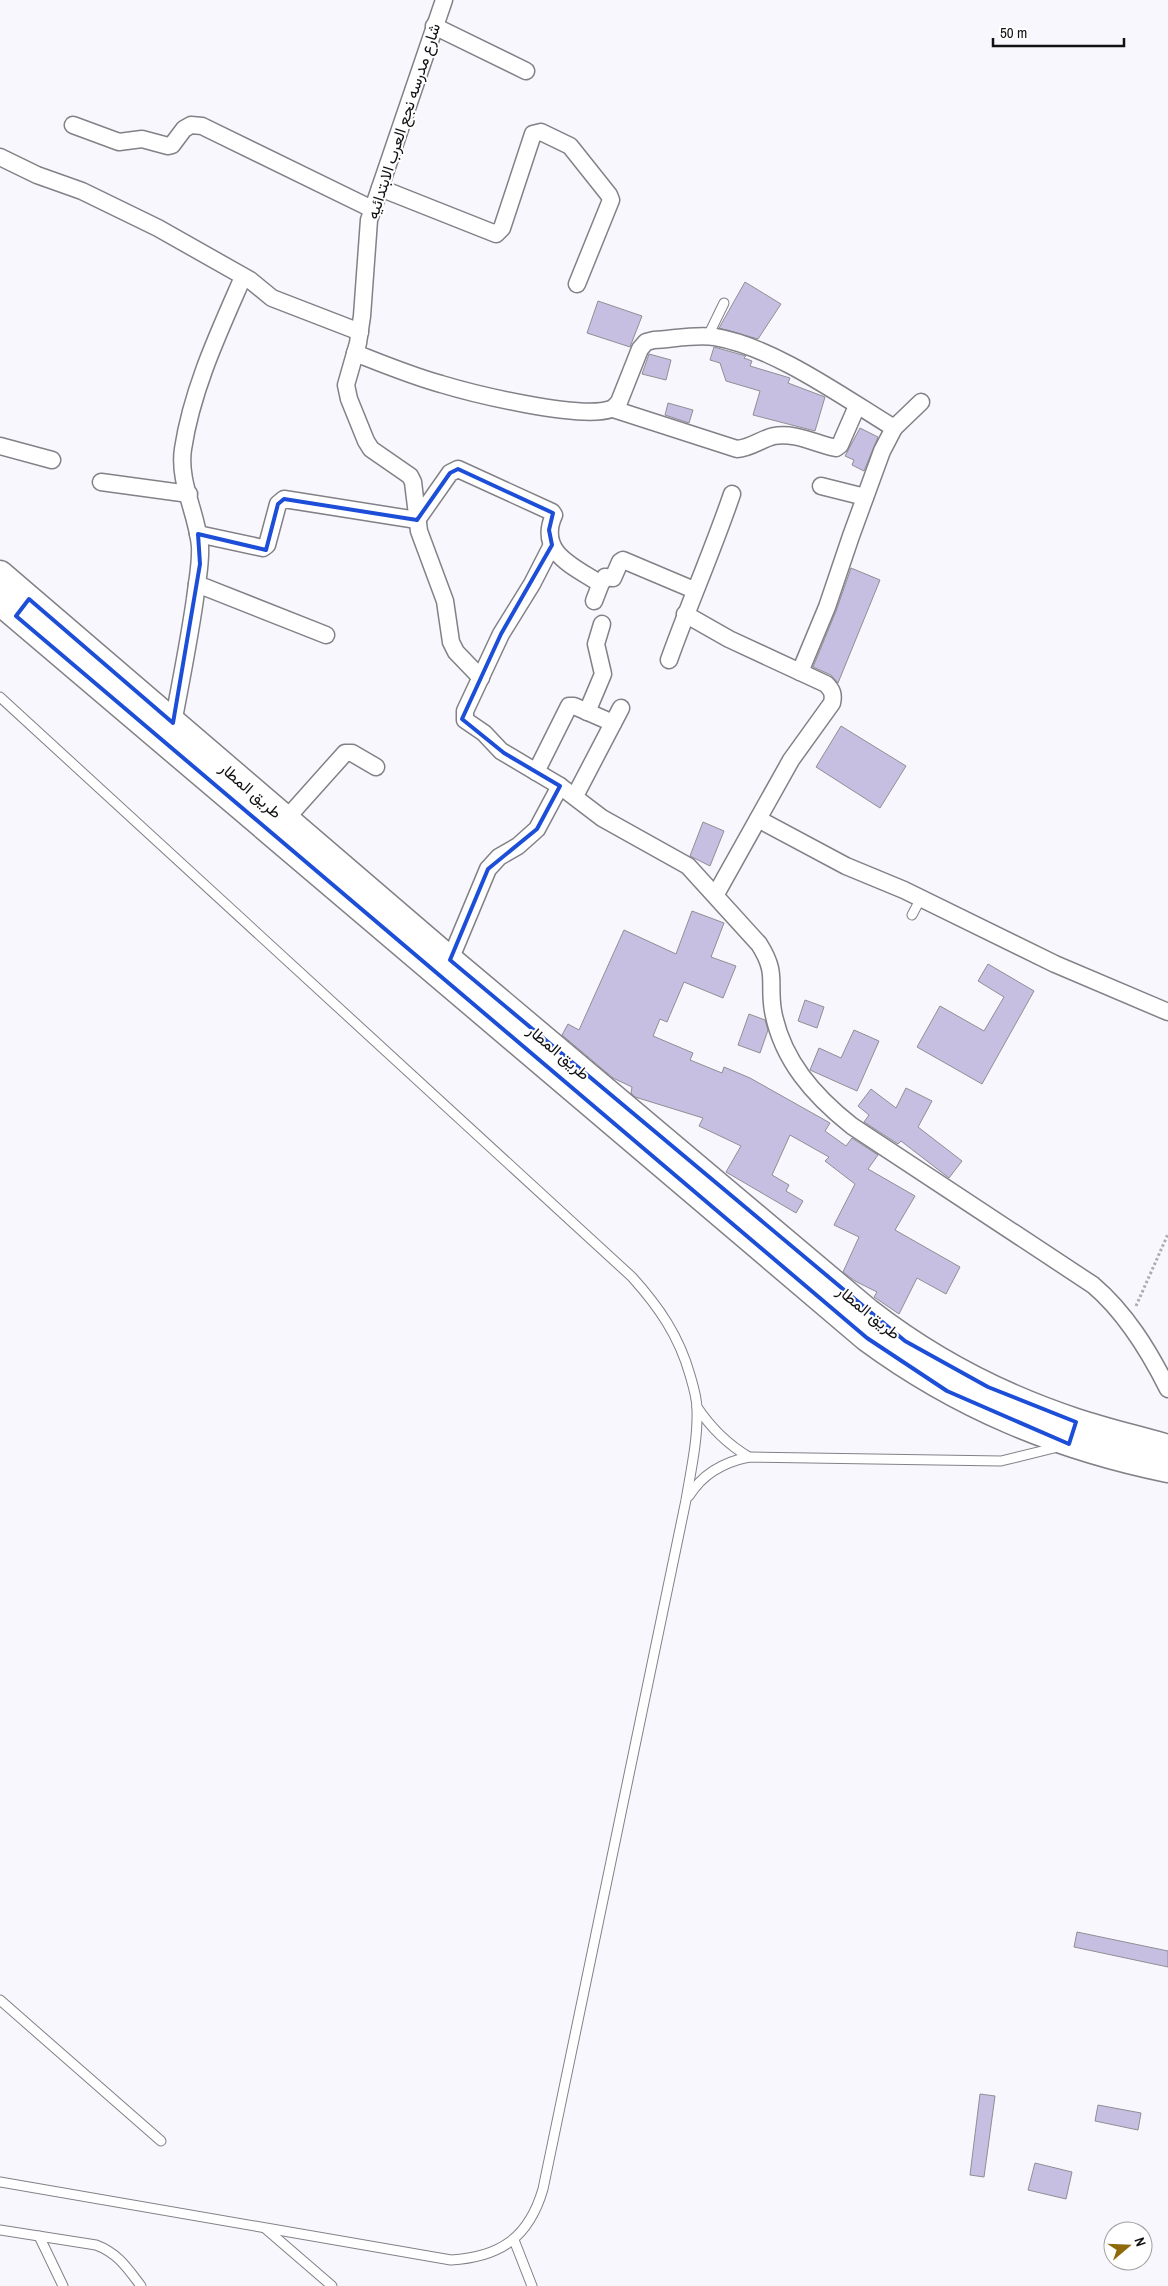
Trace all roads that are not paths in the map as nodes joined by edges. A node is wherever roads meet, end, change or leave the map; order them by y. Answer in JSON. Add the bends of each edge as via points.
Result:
{"nodes":[{"id":1,"x":444,"y":0,"type":"edge"},
{"id":2,"x":434,"y":26,"type":"junction"},
{"id":3,"x":526,"y":71,"type":"dead end"},
{"id":4,"x":73,"y":125,"type":"dead end"},
{"id":5,"x":0,"y":157,"type":"edge"},
{"id":6,"x":380,"y":188,"type":"junction"},
{"id":7,"x":372,"y":209,"type":"junction"},
{"id":8,"x":243,"y":277,"type":"junction"},
{"id":9,"x":577,"y":284,"type":"dead end"},
{"id":10,"x":724,"y":303,"type":"dead end"},
{"id":11,"x":360,"y":332,"type":"junction"},
{"id":12,"x":707,"y":338,"type":"junction"},
{"id":13,"x":355,"y":353,"type":"junction"},
{"id":14,"x":920,"y":402,"type":"dead end"},
{"id":15,"x":857,"y":406,"type":"junction"},
{"id":16,"x":612,"y":409,"type":"junction"},
{"id":17,"x":894,"y":428,"type":"junction"},
{"id":18,"x":0,"y":446,"type":"edge"},
{"id":19,"x":52,"y":460,"type":"dead end"},
{"id":20,"x":101,"y":482,"type":"dead end"},
{"id":21,"x":821,"y":486,"type":"dead end"},
{"id":22,"x":189,"y":494,"type":"junction"},
{"id":23,"x":732,"y":494,"type":"dead end"},
{"id":24,"x":865,"y":497,"type":"junction"},
{"id":25,"x":417,"y":520,"type":"junction"},
{"id":26,"x":198,"y":534,"type":"junction"},
{"id":27,"x":552,"y":544,"type":"junction"},
{"id":28,"x":0,"y":574,"type":"edge"},
{"id":29,"x":602,"y":583,"type":"junction"},
{"id":30,"x":197,"y":584,"type":"junction"},
{"id":31,"x":694,"y":590,"type":"junction"},
{"id":32,"x":594,"y":601,"type":"dead end"},
{"id":33,"x":15,"y":606,"type":"edge"},
{"id":34,"x":685,"y":614,"type":"junction"},
{"id":35,"x":602,"y":624,"type":"dead end"},
{"id":36,"x":326,"y":635,"type":"dead end"},
{"id":37,"x":669,"y":660,"type":"dead end"},
{"id":38,"x":800,"y":672,"type":"junction"},
{"id":39,"x":481,"y":678,"type":"junction"},
{"id":40,"x":0,"y":697,"type":"edge"},
{"id":41,"x":587,"y":712,"type":"junction"},
{"id":42,"x":172,"y":722,"type":"junction"},
{"id":43,"x":376,"y":767,"type":"dead end"},
{"id":44,"x":536,"y":772,"type":"junction"},
{"id":45,"x":560,"y":786,"type":"junction"},
{"id":46,"x":575,"y":796,"type":"junction"},
{"id":47,"x":286,"y":819,"type":"junction"},
{"id":48,"x":758,"y":819,"type":"junction"},
{"id":49,"x":716,"y":894,"type":"junction"},
{"id":50,"x":921,"y":898,"type":"junction"},
{"id":51,"x":912,"y":915,"type":"dead end"},
{"id":52,"x":450,"y":960,"type":"junction"},
{"id":53,"x":1168,"y":1012,"type":"edge"},
{"id":54,"x":1168,"y":1390,"type":"edge"},
{"id":55,"x":697,"y":1406,"type":"junction"},
{"id":56,"x":1073,"y":1433,"type":"junction"},
{"id":57,"x":1168,"y":1448,"type":"edge"},
{"id":58,"x":749,"y":1457,"type":"junction"},
{"id":59,"x":1168,"y":1469,"type":"edge"},
{"id":60,"x":686,"y":1500,"type":"junction"},
{"id":61,"x":0,"y":2000,"type":"edge"},
{"id":62,"x":161,"y":2141,"type":"dead end"},
{"id":63,"x":0,"y":2182,"type":"edge"},
{"id":64,"x":266,"y":2228,"type":"junction"},
{"id":65,"x":0,"y":2230,"type":"edge"},
{"id":66,"x":39,"y":2236,"type":"junction"},
{"id":67,"x":514,"y":2240,"type":"junction"},
{"id":68,"x":63,"y":2286,"type":"edge"},
{"id":69,"x":142,"y":2286,"type":"edge"},
{"id":70,"x":332,"y":2286,"type":"edge"},
{"id":71,"x":532,"y":2286,"type":"edge"}],
"edges":[{"from":1,"to":2,"type":"street","name":"شارع مدرسه نجع العرب الابتدائيه"},
{"from":2,"to":3,"type":"street"},
{"from":2,"to":6,"type":"street","name":"شارع مدرسه نجع العرب الابتدائيه"},
{"from":4,"to":7,"type":"street","via":[[120,142],[142,139],[168,146],[184,129],[191,125],[202,126]]},
{"from":5,"to":8,"type":"street","via":[[82,191],[158,228]]},
{"from":6,"to":7,"type":"street","name":"شارع مدرسه نجع العرب الابتدائيه"},
{"from":6,"to":9,"type":"street","via":[[496,234],[502,228],[533,134],[541,132],[565,143],[610,200]]},
{"from":7,"to":11,"type":"street","name":"شارع مدرسه نجع العرب الابتدائيه","via":[[367,232]]},
{"from":8,"to":11,"type":"street","via":[[272,298]]},
{"from":8,"to":22,"type":"street","via":[[208,359],[187,428],[182,469]]},
{"from":10,"to":12,"type":"lane"},
{"from":11,"to":13,"type":"street","name":"شارع مدرسه نجع العرب الابتدائيه"},
{"from":12,"to":15,"type":"street","via":[[714,337],[757,350]]},
{"from":12,"to":16,"type":"street","via":[[646,342],[640,349],[619,402]]},
{"from":13,"to":16,"type":"street","via":[[441,384],[519,402],[583,411]]},
{"from":13,"to":25,"type":"street","name":"شارع مدرسه نجع العرب الابتدائيه","via":[[346,386],[349,399],[371,449],[410,476]]},
{"from":14,"to":17,"type":"street"},
{"from":15,"to":16,"type":"street","via":[[836,448],[784,436],[737,448]]},
{"from":15,"to":17,"type":"street"},
{"from":17,"to":24,"type":"street"},
{"from":18,"to":19,"type":"street"},
{"from":20,"to":22,"type":"street"},
{"from":21,"to":24,"type":"street"},
{"from":22,"to":26,"type":"street"},
{"from":23,"to":31,"type":"street"},
{"from":24,"to":38,"type":"street","via":[[828,607]]},
{"from":25,"to":26,"type":"street","via":[[284,499],[278,504],[267,545],[263,548]]},
{"from":25,"to":27,"type":"street","via":[[450,473],[458,469],[552,512],[549,530]]},
{"from":25,"to":39,"type":"street","name":"شارع مدرسه نجع العرب الابتدائيه","via":[[445,601],[453,647]]},
{"from":26,"to":30,"type":"street","via":[[200,564]]},
{"from":27,"to":29,"type":"street","via":[[561,559]]},
{"from":27,"to":39,"type":"street","via":[[501,634]]},
{"from":28,"to":33,"type":"main road","name":"طريق المطار"},
{"from":29,"to":31,"type":"street","via":[[605,577],[613,578],[623,560]]},
{"from":29,"to":32,"type":"street"},
{"from":30,"to":36,"type":"street"},
{"from":30,"to":42,"type":"street"},
{"from":31,"to":34,"type":"street"},
{"from":33,"to":42,"type":"main road","name":"طريق المطار"},
{"from":33,"to":56,"type":"main road","name":"طريق المطار","via":[[867,1338],[904,1365],[985,1410]]},
{"from":34,"to":37,"type":"street"},
{"from":34,"to":38,"type":"street","via":[[729,639]]},
{"from":35,"to":41,"type":"street","via":[[596,644],[603,674]]},
{"from":38,"to":48,"type":"street","via":[[826,684],[831,689],[832,703],[792,760]]},
{"from":39,"to":44,"type":"street","via":[[464,715],[465,720],[484,733],[501,751]]},
{"from":40,"to":55,"type":"lane","via":[[632,1277],[670,1325],[684,1353]]},
{"from":41,"to":44,"type":"street","via":[[569,706]]},
{"from":41,"to":46,"type":"street","via":[[617,716]]},
{"from":42,"to":47,"type":"main road","name":"طريق المطار"},
{"from":43,"to":47,"type":"street","via":[[352,753],[345,753]]},
{"from":44,"to":45,"type":"street"},
{"from":45,"to":46,"type":"street"},
{"from":45,"to":52,"type":"street","via":[[537,829],[488,869]]},
{"from":46,"to":49,"type":"street","via":[[602,818],[688,866]]},
{"from":47,"to":52,"type":"main road","name":"طريق المطار"},
{"from":48,"to":49,"type":"street"},
{"from":48,"to":50,"type":"street","via":[[846,866]]},
{"from":49,"to":54,"type":"street","via":[[766,955],[773,981],[773,1010],[782,1041],[793,1065],[831,1109],[885,1149],[1113,1302]]},
{"from":50,"to":51,"type":"lane"},
{"from":50,"to":53,"type":"street","via":[[1055,964]]},
{"from":52,"to":56,"type":"main road","name":"طريق المطار","via":[[905,1341]]},
{"from":55,"to":58,"type":"lane","via":[[714,1430]]},
{"from":55,"to":60,"type":"lane"},
{"from":56,"to":57,"type":"main road","name":"طريق المطار"},
{"from":56,"to":58,"type":"lane","via":[[1001,1461]]},
{"from":56,"to":59,"type":"main road","name":"طريق المطار","via":[[1090,1451]]},
{"from":58,"to":60,"type":"lane","via":[[712,1471]]},
{"from":60,"to":67,"type":"lane","via":[[543,2188],[537,2208]]},
{"from":61,"to":62,"type":"lane"},
{"from":63,"to":64,"type":"lane"},
{"from":64,"to":67,"type":"lane","via":[[451,2260],[473,2259]]},
{"from":64,"to":70,"type":"lane"},
{"from":65,"to":66,"type":"lane"},
{"from":66,"to":68,"type":"lane"},
{"from":66,"to":69,"type":"lane","via":[[107,2249],[124,2263]]},
{"from":67,"to":71,"type":"lane"}]}
